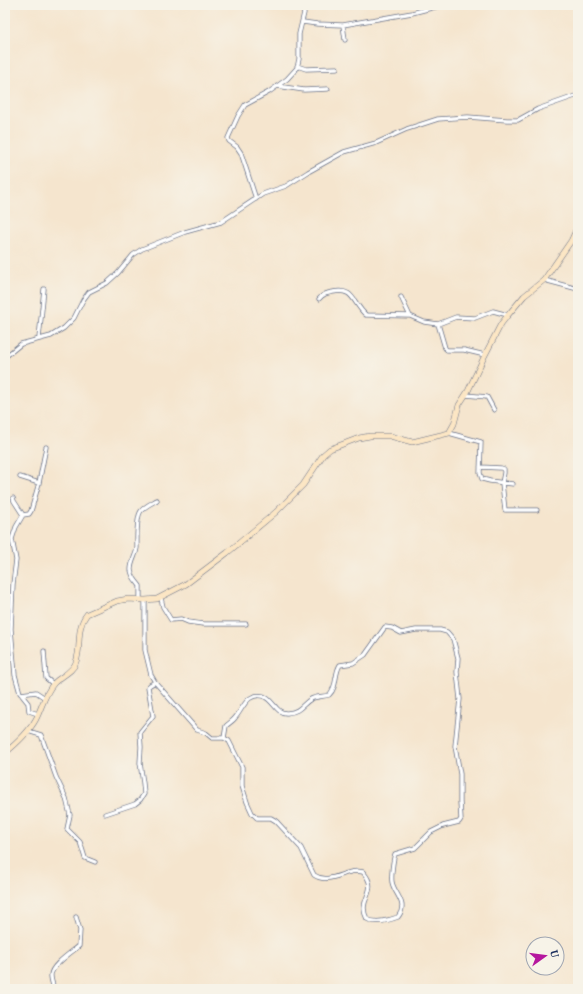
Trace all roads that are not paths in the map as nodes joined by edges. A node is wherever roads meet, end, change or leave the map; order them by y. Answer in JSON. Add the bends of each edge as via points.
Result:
{"nodes":[{"id":1,"x":299,"y":5,"type":"edge"},
{"id":2,"x":307,"y":5,"type":"edge"},
{"id":3,"x":444,"y":5,"type":"edge"},
{"id":4,"x":304,"y":10,"type":"junction"},
{"id":5,"x":303,"y":22,"type":"junction"},
{"id":6,"x":343,"y":24,"type":"junction"},
{"id":7,"x":345,"y":40,"type":"dead end"},
{"id":8,"x":298,"y":66,"type":"junction"},
{"id":9,"x":337,"y":68,"type":"dead end"},
{"id":10,"x":277,"y":86,"type":"junction"},
{"id":11,"x":328,"y":89,"type":"dead end"},
{"id":12,"x":578,"y":95,"type":"edge"},
{"id":13,"x":256,"y":199,"type":"junction"},
{"id":14,"x":578,"y":226,"type":"edge"},
{"id":15,"x":544,"y":280,"type":"junction"},
{"id":16,"x":44,"y":289,"type":"dead end"},
{"id":17,"x":578,"y":289,"type":"edge"},
{"id":18,"x":402,"y":297,"type":"dead end"},
{"id":19,"x":319,"y":299,"type":"dead end"},
{"id":20,"x":508,"y":315,"type":"junction"},
{"id":21,"x":410,"y":316,"type":"junction"},
{"id":22,"x":438,"y":324,"type":"junction"},
{"id":23,"x":39,"y":338,"type":"junction"},
{"id":24,"x":485,"y":355,"type":"junction"},
{"id":25,"x":5,"y":357,"type":"edge"},
{"id":26,"x":466,"y":395,"type":"junction"},
{"id":27,"x":494,"y":410,"type":"dead end"},
{"id":28,"x":449,"y":433,"type":"junction"},
{"id":29,"x":46,"y":447,"type":"dead end"},
{"id":30,"x":480,"y":466,"type":"junction"},
{"id":31,"x":20,"y":477,"type":"dead end"},
{"id":32,"x":40,"y":483,"type":"junction"},
{"id":33,"x":502,"y":483,"type":"junction"},
{"id":34,"x":513,"y":484,"type":"dead end"},
{"id":35,"x":13,"y":498,"type":"dead end"},
{"id":36,"x":157,"y":500,"type":"dead end"},
{"id":37,"x":537,"y":510,"type":"dead end"},
{"id":38,"x":23,"y":515,"type":"junction"},
{"id":39,"x":161,"y":598,"type":"junction"},
{"id":40,"x":142,"y":600,"type":"junction"},
{"id":41,"x":246,"y":624,"type":"dead end"},
{"id":42,"x":44,"y":651,"type":"dead end"},
{"id":43,"x":155,"y":682,"type":"junction"},
{"id":44,"x":53,"y":684,"type":"junction"},
{"id":45,"x":21,"y":694,"type":"junction"},
{"id":46,"x":45,"y":698,"type":"junction"},
{"id":47,"x":38,"y":714,"type":"junction"},
{"id":48,"x":28,"y":732,"type":"junction"},
{"id":49,"x":224,"y":738,"type":"junction"},
{"id":50,"x":5,"y":753,"type":"edge"},
{"id":51,"x":105,"y":814,"type":"dead end"},
{"id":52,"x":95,"y":862,"type":"dead end"},
{"id":53,"x":76,"y":917,"type":"dead end"},
{"id":54,"x":54,"y":989,"type":"edge"}],
"edges":[{"from":1,"to":4,"type":"street"},
{"from":2,"to":4,"type":"street"},
{"from":3,"to":6,"type":"street"},
{"from":4,"to":5,"type":"street"},
{"from":5,"to":6,"type":"street"},
{"from":5,"to":8,"type":"street","via":[[299,34]]},
{"from":6,"to":7,"type":"street"},
{"from":8,"to":9,"type":"street","via":[[306,70]]},
{"from":8,"to":10,"type":"street"},
{"from":10,"to":11,"type":"street","via":[[304,90]]},
{"from":10,"to":13,"type":"street","via":[[243,107],[228,139],[241,153]]},
{"from":12,"to":13,"type":"street","via":[[538,109],[518,120],[456,118],[438,119],[418,125],[376,144],[344,152],[286,186]]},
{"from":13,"to":23,"type":"street","via":[[221,222],[185,232],[142,249],[107,283],[89,292],[68,325],[56,333]]},
{"from":14,"to":15,"type":"street","via":[[571,241]]},
{"from":15,"to":17,"type":"street"},
{"from":15,"to":20,"type":"street","via":[[524,296]]},
{"from":16,"to":23,"type":"street"},
{"from":18,"to":21,"type":"street"},
{"from":19,"to":21,"type":"street","via":[[329,292],[343,291],[349,293],[366,315]]},
{"from":20,"to":22,"type":"street","via":[[493,311],[475,318],[456,317]]},
{"from":20,"to":24,"type":"street"},
{"from":21,"to":22,"type":"street"},
{"from":22,"to":24,"type":"street","via":[[447,350],[464,350]]},
{"from":23,"to":25,"type":"street","via":[[21,344]]},
{"from":24,"to":26,"type":"street"},
{"from":26,"to":27,"type":"street","via":[[487,397]]},
{"from":26,"to":28,"type":"street","via":[[457,409]]},
{"from":28,"to":30,"type":"street","via":[[481,442]]},
{"from":28,"to":39,"type":"street","via":[[412,442],[390,436],[370,436],[328,450],[303,485],[270,518],[191,581]]},
{"from":29,"to":32,"type":"street"},
{"from":30,"to":33,"type":"street","via":[[482,478]]},
{"from":30,"to":33,"type":"street","via":[[502,468]]},
{"from":31,"to":32,"type":"street"},
{"from":32,"to":38,"type":"street","via":[[31,511]]},
{"from":33,"to":34,"type":"street"},
{"from":33,"to":37,"type":"street","via":[[505,510]]},
{"from":35,"to":38,"type":"street"},
{"from":36,"to":40,"type":"street","via":[[140,513],[137,550],[131,569],[134,579],[140,586]]},
{"from":38,"to":45,"type":"street","via":[[12,539],[16,560],[11,616],[12,652]]},
{"from":39,"to":40,"type":"street"},
{"from":39,"to":41,"type":"street","via":[[163,607],[172,620],[181,619],[203,624]]},
{"from":40,"to":43,"type":"street","via":[[145,650],[148,668]]},
{"from":40,"to":44,"type":"street","via":[[116,601],[87,614],[80,629],[74,666]]},
{"from":42,"to":44,"type":"street","via":[[46,678]]},
{"from":43,"to":49,"type":"street","via":[[197,730],[211,738]]},
{"from":43,"to":51,"type":"street","via":[[148,687],[153,716],[140,732],[144,794],[135,804]]},
{"from":44,"to":46,"type":"street"},
{"from":45,"to":46,"type":"street","via":[[36,692]]},
{"from":45,"to":47,"type":"street","via":[[28,702],[29,711]]},
{"from":46,"to":47,"type":"street"},
{"from":47,"to":48,"type":"street"},
{"from":48,"to":50,"type":"street"},
{"from":48,"to":52,"type":"street","via":[[41,735],[66,798],[70,816],[67,829],[80,842],[86,859]]},
{"from":49,"to":49,"type":"street","via":[[226,726],[250,698],[262,696],[272,702],[279,711],[286,713],[298,710],[314,698],[329,695],[335,686],[340,665],[353,663],[365,655],[385,627],[401,633],[416,630],[444,631],[450,635],[458,658],[460,708],[455,746],[460,774],[461,819],[431,832],[415,848],[395,854],[392,883],[400,899],[402,911],[395,918],[370,921],[363,907],[370,890],[363,872],[353,871],[329,878],[317,877],[301,848],[276,821],[270,818],[257,818],[252,813],[242,786],[243,772],[240,761],[229,741]]},
{"from":53,"to":54,"type":"street","via":[[80,933],[79,946],[59,962],[51,974]]}]}
